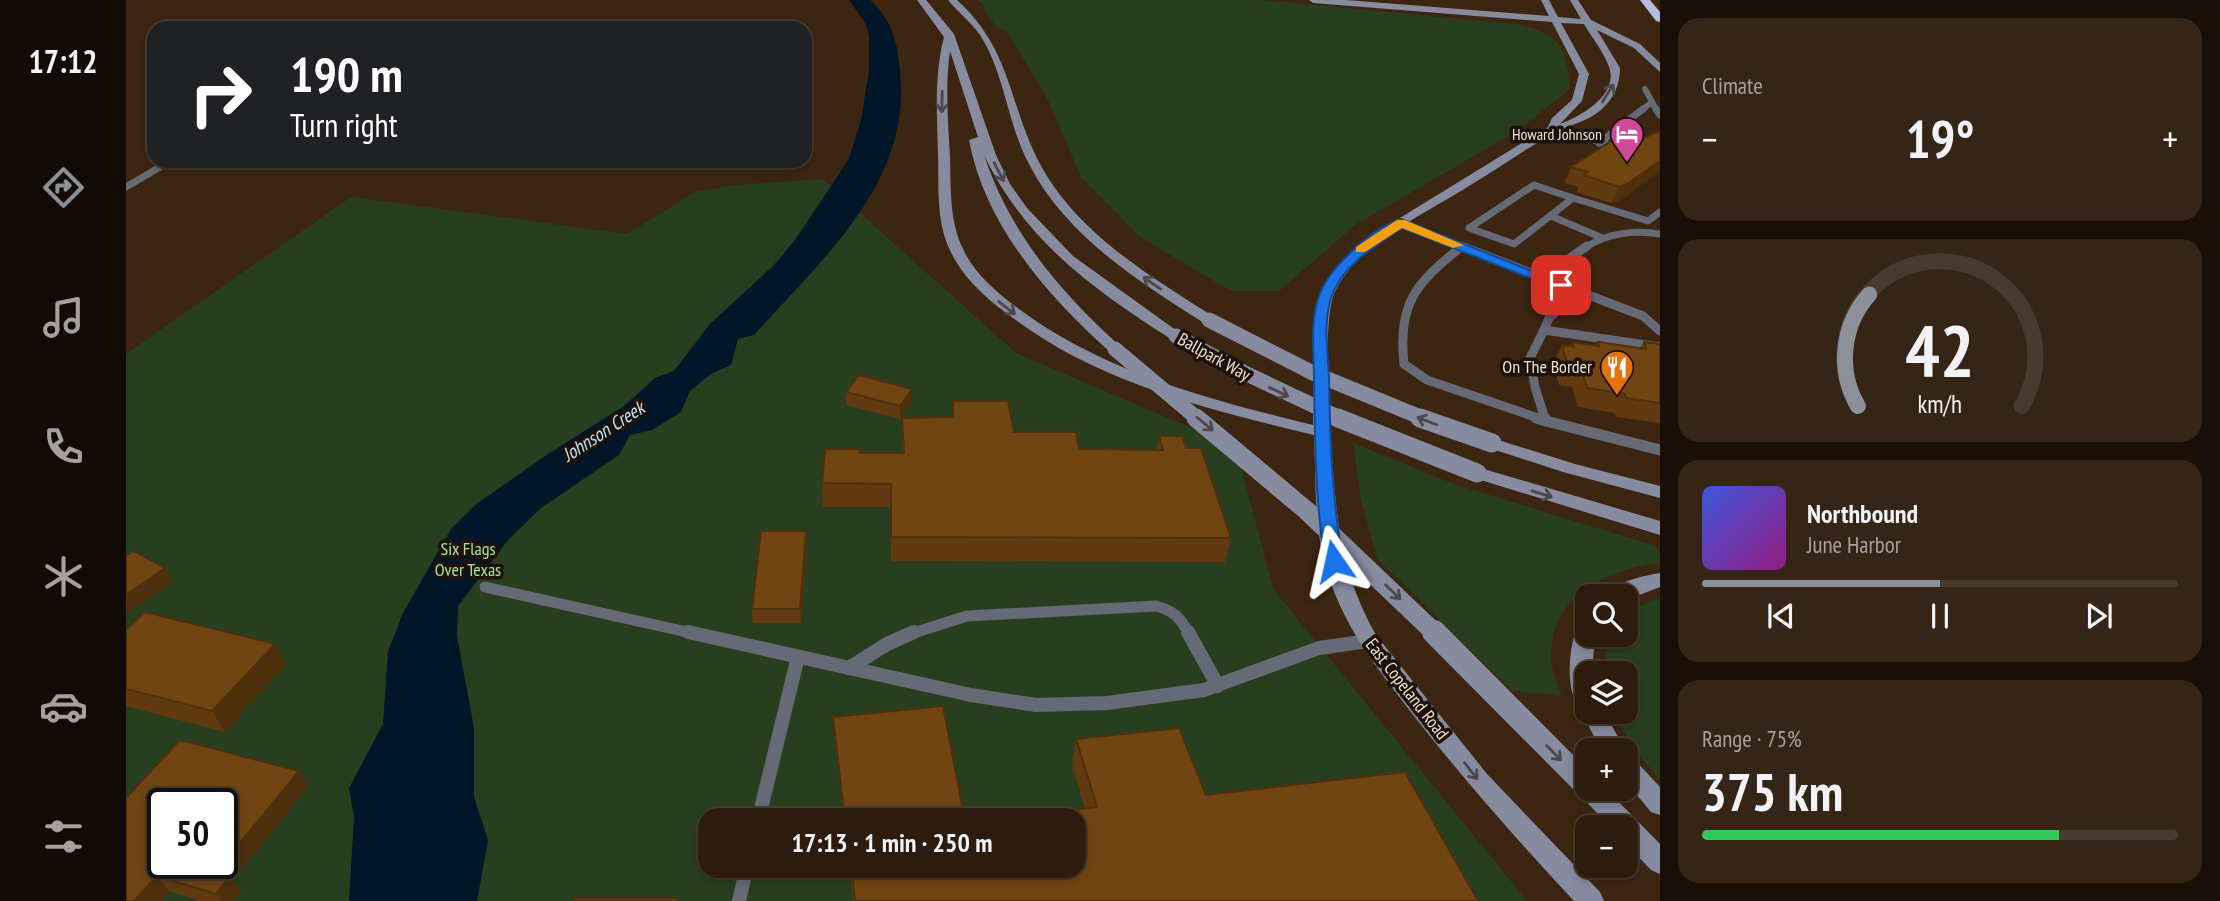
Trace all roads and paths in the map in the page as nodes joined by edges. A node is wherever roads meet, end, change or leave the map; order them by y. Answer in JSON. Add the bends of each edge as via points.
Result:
{"nodes":[{"id":1,"x":921,"y":0,"type":"edge"},
{"id":2,"x":952,"y":0,"type":"edge"},
{"id":3,"x":1313,"y":0,"type":"edge"},
{"id":4,"x":1545,"y":0,"type":"edge"},
{"id":5,"x":1574,"y":0,"type":"edge"},
{"id":6,"x":1645,"y":0,"type":"edge"},
{"id":7,"x":1374,"y":3,"type":"edge"},
{"id":8,"x":965,"y":5,"type":"edge"},
{"id":9,"x":1484,"y":14,"type":"junction"},
{"id":10,"x":1660,"y":19,"type":"edge"},
{"id":11,"x":1556,"y":20,"type":"junction"},
{"id":12,"x":1588,"y":22,"type":"junction"},
{"id":13,"x":949,"y":34,"type":"junction"},
{"id":14,"x":1566,"y":40,"type":"junction"},
{"id":15,"x":1660,"y":69,"type":"edge"},
{"id":16,"x":1645,"y":89,"type":"dead end"},
{"id":17,"x":1652,"y":102,"type":"junction"},
{"id":18,"x":974,"y":109,"type":"junction"},
{"id":19,"x":1660,"y":115,"type":"edge"},
{"id":20,"x":1553,"y":130,"type":"junction"},
{"id":21,"x":1599,"y":143,"type":"junction"},
{"id":22,"x":1631,"y":150,"type":"edge"},
{"id":23,"x":158,"y":168,"type":"edge"},
{"id":24,"x":126,"y":187,"type":"edge"},
{"id":25,"x":1573,"y":198,"type":"junction"},
{"id":26,"x":1660,"y":212,"type":"edge"},
{"id":27,"x":1551,"y":216,"type":"junction"},
{"id":28,"x":1401,"y":223,"type":"junction"},
{"id":29,"x":1660,"y":234,"type":"edge"},
{"id":30,"x":1600,"y":237,"type":"junction"},
{"id":31,"x":1461,"y":247,"type":"junction"},
{"id":32,"x":1542,"y":278,"type":"junction"},
{"id":33,"x":1579,"y":292,"type":"junction"},
{"id":34,"x":1544,"y":330,"type":"junction"},
{"id":35,"x":1660,"y":331,"type":"edge"},
{"id":36,"x":1660,"y":347,"type":"edge"},
{"id":37,"x":1546,"y":421,"type":"junction"},
{"id":38,"x":1322,"y":432,"type":"junction"},
{"id":39,"x":1660,"y":450,"type":"edge"},
{"id":40,"x":1660,"y":492,"type":"edge"},
{"id":41,"x":1660,"y":528,"type":"edge"},
{"id":42,"x":1660,"y":580,"type":"edge"},
{"id":43,"x":1638,"y":586,"type":"edge"},
{"id":44,"x":485,"y":587,"type":"dead end"},
{"id":45,"x":1368,"y":641,"type":"junction"},
{"id":46,"x":799,"y":657,"type":"junction"},
{"id":47,"x":849,"y":668,"type":"junction"},
{"id":48,"x":1218,"y":686,"type":"junction"},
{"id":49,"x":1575,"y":774,"type":"edge"},
{"id":50,"x":1638,"y":779,"type":"edge"},
{"id":51,"x":1601,"y":801,"type":"edge"},
{"id":52,"x":1660,"y":804,"type":"edge"},
{"id":53,"x":761,"y":808,"type":"edge"},
{"id":54,"x":1660,"y":862,"type":"edge"},
{"id":55,"x":744,"y":878,"type":"edge"},
{"id":56,"x":738,"y":901,"type":"edge"},
{"id":57,"x":1591,"y":901,"type":"edge"}],
"edges":[{"from":1,"to":13,"type":"main road","name":"Ballpark Way"},
{"from":2,"to":8,"type":"main road","name":"Ballpark Way"},
{"from":3,"to":7,"type":"main road"},
{"from":4,"to":11,"type":"main road","name":"East Copeland Road"},
{"from":5,"to":12,"type":"main road","name":"East Copeland Road"},
{"from":6,"to":10,"type":"highway"},
{"from":7,"to":9,"type":"main road"},
{"from":40,"to":8,"type":"main road","name":"Ballpark Way","one_way":true,"bridge":true,"via":[[1492,443],[1349,390],[1209,320],[1124,262],[1051,190],[1026,144],[992,47]]},
{"from":9,"to":11,"type":"main road"},
{"from":9,"to":14,"type":"main road"},
{"from":11,"to":12,"type":"main road"},
{"from":11,"to":14,"type":"main road","name":"East Copeland Road"},
{"from":12,"to":15,"type":"main road","via":[[1637,46]]},
{"from":20,"to":12,"type":"main road","name":"East Copeland Road","one_way":true,"via":[[1573,125],[1594,111],[1613,87],[1615,68]]},
{"from":13,"to":18,"type":"main road","name":"Ballpark Way"},
{"from":13,"to":38,"type":"main road","one_way":true,"via":[[943,57],[942,115],[948,221],[960,257],[980,284],[1044,334],[1105,367],[1198,401]]},
{"from":14,"to":20,"type":"main road","name":"East Copeland Road","via":[[1582,68],[1583,85],[1577,101],[1556,120]]},
{"from":16,"to":17,"type":"lane"},
{"from":17,"to":19,"type":"lane"},
{"from":17,"to":21,"type":"lane"},
{"from":18,"to":41,"type":"main road","name":"Ballpark Way","one_way":true,"bridge":true,"via":[[997,170],[1028,216],[1087,274],[1176,336],[1322,412],[1478,473]]},
{"from":18,"to":49,"type":"main road","one_way":true,"bridge":true,"via":[[973,132],[981,166],[1019,245],[1062,300],[1307,511]]},
{"from":20,"to":21,"type":"lane"},
{"from":20,"to":28,"type":"main road","name":"East Copeland Road"},
{"from":21,"to":22,"type":"lane"},
{"from":23,"to":24,"type":"lane"},
{"from":25,"to":26,"type":"lane","via":[[1648,221]]},
{"from":25,"to":27,"type":"lane"},
{"from":25,"to":27,"type":"lane","via":[[1534,185],[1469,228],[1514,244]]},
{"from":27,"to":30,"type":"lane"},
{"from":28,"to":31,"type":"lane"},
{"from":28,"to":38,"type":"main road","name":"East Copeland Road","via":[[1360,250],[1336,276],[1324,299],[1320,331]]},
{"from":29,"to":30,"type":"lane"},
{"from":30,"to":32,"type":"lane"},
{"from":31,"to":32,"type":"lane"},
{"from":31,"to":37,"type":"lane","via":[[1426,274],[1405,304],[1404,364],[1427,380]]},
{"from":32,"to":33,"type":"lane"},
{"from":33,"to":34,"type":"lane","via":[[1549,317]]},
{"from":33,"to":35,"type":"lane","via":[[1643,316]]},
{"from":34,"to":36,"type":"lane"},
{"from":34,"to":37,"type":"lane","via":[[1530,359]]},
{"from":37,"to":39,"type":"lane"},
{"from":38,"to":45,"type":"main road","name":"East Copeland Road","via":[[1334,561]]},
{"from":42,"to":43,"type":"main road"},
{"from":44,"to":46,"type":"lane"},
{"from":45,"to":48,"type":"lane","via":[[1319,648]]},
{"from":45,"to":57,"type":"main road","name":"East Copeland Road","one_way":true,"via":[[1479,781]]},
{"from":46,"to":47,"type":"lane"},
{"from":46,"to":53,"type":"lane"},
{"from":47,"to":48,"type":"lane","via":[[1046,706],[1107,703]]},
{"from":47,"to":48,"type":"lane","via":[[887,644],[967,616],[1156,606],[1180,617]]},
{"from":50,"to":52,"type":"main road"},
{"from":51,"to":54,"type":"main road"},
{"from":55,"to":56,"type":"lane"}]}
